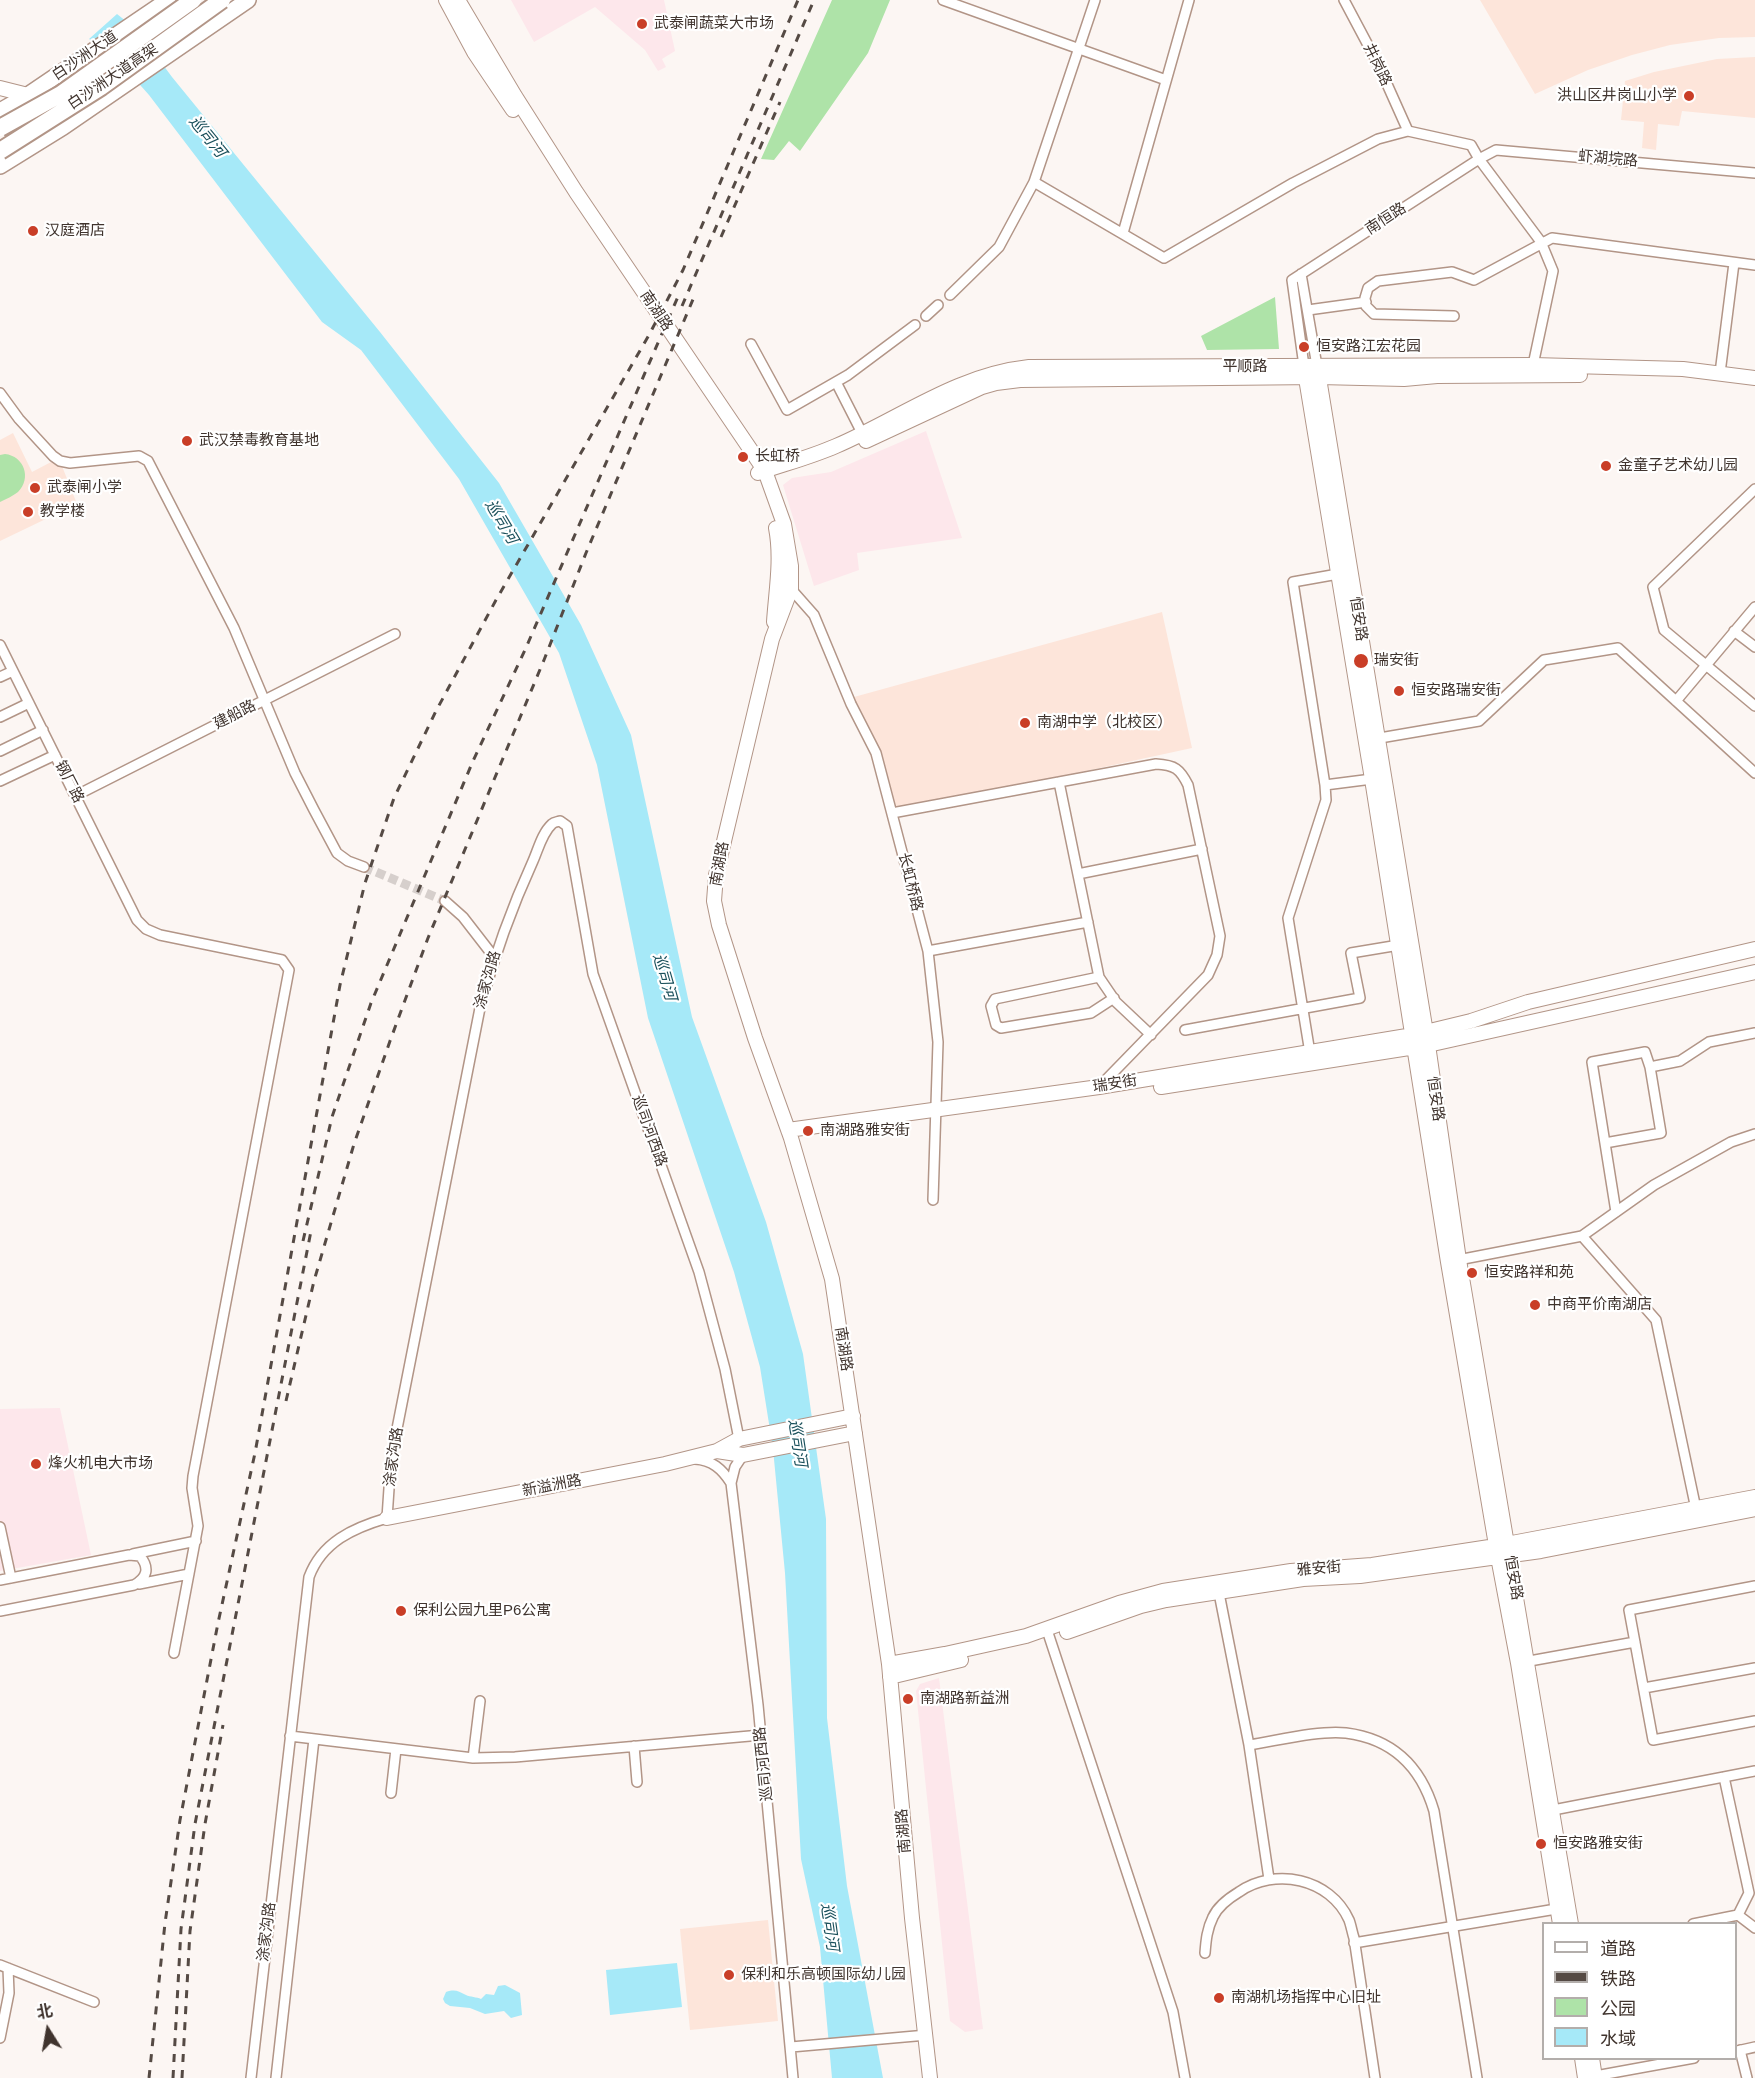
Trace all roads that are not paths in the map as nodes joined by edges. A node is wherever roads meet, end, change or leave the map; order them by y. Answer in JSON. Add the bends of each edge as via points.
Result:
{"nodes":[{"id":1,"x":168,"y":0,"type":"edge"},
{"id":2,"x":193,"y":0,"type":"edge"},
{"id":3,"x":222,"y":0,"type":"edge"},
{"id":4,"x":248,"y":0,"type":"edge"},
{"id":5,"x":258,"y":0,"type":"edge"},
{"id":6,"x":446,"y":0,"type":"edge"},
{"id":7,"x":458,"y":0,"type":"edge"},
{"id":8,"x":943,"y":0,"type":"edge"},
{"id":9,"x":1095,"y":0,"type":"edge"},
{"id":10,"x":1189,"y":0,"type":"edge"},
{"id":11,"x":1344,"y":0,"type":"edge"},
{"id":12,"x":205,"y":30,"type":"junction"},
{"id":13,"x":1078,"y":48,"type":"junction"},
{"id":14,"x":1166,"y":80,"type":"junction"},
{"id":15,"x":0,"y":88,"type":"edge"},
{"id":16,"x":28,"y":95,"type":"junction"},
{"id":17,"x":0,"y":111,"type":"edge"},
{"id":18,"x":63,"y":127,"type":"junction"},
{"id":19,"x":0,"y":128,"type":"edge"},
{"id":20,"x":1408,"y":131,"type":"junction"},
{"id":21,"x":0,"y":151,"type":"edge"},
{"id":22,"x":1479,"y":159,"type":"junction"},
{"id":23,"x":0,"y":166,"type":"edge"},
{"id":24,"x":1755,"y":173,"type":"edge"},
{"id":25,"x":1034,"y":182,"type":"junction"},
{"id":26,"x":1123,"y":233,"type":"junction"},
{"id":27,"x":1541,"y":242,"type":"junction"},
{"id":28,"x":1734,"y":262,"type":"junction"},
{"id":29,"x":1755,"y":265,"type":"edge"},
{"id":30,"x":1301,"y":274,"type":"junction"},
{"id":31,"x":1292,"y":280,"type":"joint"},
{"id":32,"x":950,"y":294,"type":"dead end"},
{"id":33,"x":1366,"y":303,"type":"junction"},
{"id":34,"x":938,"y":305,"type":"dead end"},
{"id":35,"x":1308,"y":310,"type":"junction"},
{"id":36,"x":926,"y":316,"type":"dead end"},
{"id":37,"x":1454,"y":316,"type":"dead end"},
{"id":38,"x":915,"y":326,"type":"dead end"},
{"id":39,"x":752,"y":344,"type":"dead end"},
{"id":40,"x":1533,"y":365,"type":"junction"},
{"id":41,"x":1311,"y":372,"type":"junction"},
{"id":42,"x":1720,"y":373,"type":"junction"},
{"id":43,"x":1755,"y":378,"type":"edge"},
{"id":44,"x":836,"y":382,"type":"junction"},
{"id":45,"x":1755,"y":387,"type":"edge"},
{"id":46,"x":0,"y":393,"type":"edge"},
{"id":47,"x":862,"y":433,"type":"junction"},
{"id":48,"x":762,"y":475,"type":"junction"},
{"id":49,"x":1755,"y":489,"type":"edge"},
{"id":50,"x":1338,"y":574,"type":"junction"},
{"id":51,"x":791,"y":589,"type":"junction"},
{"id":52,"x":1755,"y":607,"type":"edge"},
{"id":53,"x":1734,"y":631,"type":"junction"},
{"id":54,"x":395,"y":634,"type":"dead end"},
{"id":55,"x":772,"y":639,"type":"junction"},
{"id":56,"x":0,"y":645,"type":"edge"},
{"id":57,"x":1755,"y":647,"type":"edge"},
{"id":58,"x":1706,"y":665,"type":"junction"},
{"id":59,"x":13,"y":671,"type":"junction"},
{"id":60,"x":0,"y":677,"type":"edge"},
{"id":61,"x":264,"y":700,"type":"junction"},
{"id":62,"x":1676,"y":701,"type":"junction"},
{"id":63,"x":29,"y":703,"type":"junction"},
{"id":64,"x":1755,"y":706,"type":"edge"},
{"id":65,"x":0,"y":717,"type":"edge"},
{"id":66,"x":42,"y":730,"type":"junction"},
{"id":67,"x":1372,"y":740,"type":"junction"},
{"id":68,"x":0,"y":750,"type":"edge"},
{"id":69,"x":55,"y":755,"type":"junction"},
{"id":70,"x":1755,"y":773,"type":"edge"},
{"id":71,"x":1372,"y":778,"type":"junction"},
{"id":72,"x":0,"y":781,"type":"edge"},
{"id":73,"x":1059,"y":782,"type":"junction"},
{"id":74,"x":1324,"y":785,"type":"junction"},
{"id":75,"x":75,"y":796,"type":"junction"},
{"id":76,"x":892,"y":813,"type":"junction"},
{"id":77,"x":564,"y":823,"type":"joint"},
{"id":78,"x":1202,"y":849,"type":"junction"},
{"id":79,"x":364,"y":867,"type":"tunnel mouth"},
{"id":80,"x":1078,"y":874,"type":"junction"},
{"id":81,"x":445,"y":902,"type":"tunnel mouth"},
{"id":82,"x":1088,"y":922,"type":"junction"},
{"id":83,"x":1399,"y":945,"type":"junction"},
{"id":84,"x":1755,"y":949,"type":"edge"},
{"id":85,"x":928,"y":951,"type":"junction"},
{"id":86,"x":494,"y":957,"type":"junction"},
{"id":87,"x":1755,"y":972,"type":"edge"},
{"id":88,"x":1099,"y":977,"type":"junction"},
{"id":89,"x":1114,"y":998,"type":"junction"},
{"id":90,"x":1303,"y":1008,"type":"junction"},
{"id":91,"x":1185,"y":1030,"type":"dead end"},
{"id":92,"x":1755,"y":1033,"type":"edge"},
{"id":93,"x":1151,"y":1035,"type":"junction"},
{"id":94,"x":1420,"y":1040,"type":"junction"},
{"id":95,"x":1310,"y":1053,"type":"junction"},
{"id":96,"x":1650,"y":1068,"type":"junction"},
{"id":97,"x":1099,"y":1087,"type":"junction"},
{"id":98,"x":936,"y":1115,"type":"junction"},
{"id":99,"x":789,"y":1134,"type":"junction"},
{"id":100,"x":1755,"y":1134,"type":"edge"},
{"id":101,"x":1605,"y":1143,"type":"junction"},
{"id":102,"x":933,"y":1200,"type":"dead end"},
{"id":103,"x":1616,"y":1212,"type":"junction"},
{"id":104,"x":1582,"y":1236,"type":"junction"},
{"id":105,"x":1453,"y":1261,"type":"junction"},
{"id":106,"x":853,"y":1416,"type":"junction"},
{"id":107,"x":855,"y":1433,"type":"junction"},
{"id":108,"x":739,"y":1439,"type":"junction"},
{"id":109,"x":717,"y":1451,"type":"junction"},
{"id":110,"x":742,"y":1455,"type":"junction"},
{"id":111,"x":688,"y":1458,"type":"junction"},
{"id":112,"x":731,"y":1483,"type":"junction"},
{"id":113,"x":1755,"y":1497,"type":"edge"},
{"id":114,"x":1696,"y":1509,"type":"junction"},
{"id":115,"x":1755,"y":1509,"type":"edge"},
{"id":116,"x":387,"y":1518,"type":"junction"},
{"id":117,"x":0,"y":1527,"type":"edge"},
{"id":118,"x":196,"y":1541,"type":"junction"},
{"id":119,"x":1503,"y":1550,"type":"junction"},
{"id":120,"x":129,"y":1555,"type":"junction"},
{"id":121,"x":189,"y":1574,"type":"junction"},
{"id":122,"x":11,"y":1578,"type":"junction"},
{"id":123,"x":0,"y":1580,"type":"edge"},
{"id":124,"x":134,"y":1585,"type":"junction"},
{"id":125,"x":1755,"y":1586,"type":"edge"},
{"id":126,"x":1218,"y":1587,"type":"junction"},
{"id":127,"x":0,"y":1611,"type":"edge"},
{"id":128,"x":1048,"y":1634,"type":"junction"},
{"id":129,"x":1635,"y":1642,"type":"junction"},
{"id":130,"x":174,"y":1653,"type":"dead end"},
{"id":131,"x":1523,"y":1662,"type":"junction"},
{"id":132,"x":1755,"y":1668,"type":"edge"},
{"id":133,"x":890,"y":1670,"type":"junction"},
{"id":134,"x":1644,"y":1688,"type":"junction"},
{"id":135,"x":480,"y":1701,"type":"dead end"},
{"id":136,"x":1755,"y":1721,"type":"edge"},
{"id":137,"x":761,"y":1735,"type":"junction"},
{"id":138,"x":290,"y":1736,"type":"junction"},
{"id":139,"x":314,"y":1739,"type":"junction"},
{"id":140,"x":1249,"y":1745,"type":"junction"},
{"id":141,"x":634,"y":1746,"type":"junction"},
{"id":142,"x":396,"y":1749,"type":"junction"},
{"id":143,"x":473,"y":1758,"type":"junction"},
{"id":144,"x":1755,"y":1771,"type":"edge"},
{"id":145,"x":1724,"y":1777,"type":"junction"},
{"id":146,"x":637,"y":1782,"type":"dead end"},
{"id":147,"x":391,"y":1793,"type":"dead end"},
{"id":148,"x":1547,"y":1811,"type":"junction"},
{"id":149,"x":1269,"y":1879,"type":"junction"},
{"id":150,"x":1752,"y":1895,"type":"edge"},
{"id":151,"x":1563,"y":1908,"type":"junction"},
{"id":152,"x":1738,"y":1915,"type":"junction"},
{"id":153,"x":1560,"y":1922,"type":"edge"},
{"id":154,"x":1570,"y":1922,"type":"edge"},
{"id":155,"x":1699,"y":1922,"type":"edge"},
{"id":156,"x":1453,"y":1926,"type":"junction"},
{"id":157,"x":1755,"y":1928,"type":"edge"},
{"id":158,"x":1354,"y":1943,"type":"junction"},
{"id":159,"x":1205,"y":1953,"type":"dead end"},
{"id":160,"x":4,"y":1966,"type":"edge"},
{"id":161,"x":94,"y":2002,"type":"dead end"},
{"id":162,"x":927,"y":2035,"type":"junction"},
{"id":163,"x":0,"y":2038,"type":"edge"},
{"id":164,"x":791,"y":2047,"type":"junction"},
{"id":165,"x":1755,"y":2048,"type":"edge"},
{"id":166,"x":1738,"y":2050,"type":"edge"},
{"id":167,"x":1583,"y":2060,"type":"edge"},
{"id":168,"x":1592,"y":2060,"type":"edge"},
{"id":169,"x":1684,"y":2060,"type":"edge"},
{"id":170,"x":251,"y":2078,"type":"edge"},
{"id":171,"x":276,"y":2078,"type":"edge"},
{"id":172,"x":793,"y":2078,"type":"edge"},
{"id":173,"x":930,"y":2078,"type":"edge"},
{"id":174,"x":1185,"y":2078,"type":"edge"},
{"id":175,"x":1375,"y":2078,"type":"edge"},
{"id":176,"x":1477,"y":2078,"type":"edge"},
{"id":177,"x":1591,"y":2078,"type":"edge"},
{"id":178,"x":1747,"y":2078,"type":"edge"}],
"edges":[{"from":1,"to":16,"type":"main road","name":"白沙洲大道"},
{"from":2,"to":19,"type":"highway","name":"白沙洲大道高架","bridge":true,"via":[[61,94]]},
{"from":3,"to":21,"type":"highway","name":"白沙洲大道高架","bridge":true,"via":[[101,87]]},
{"from":4,"to":12,"type":"main road"},
{"from":5,"to":12,"type":"main road","via":[[225,24]]},
{"from":6,"to":48,"type":"main road","name":"南湖路","via":[[474,52]]},
{"from":7,"to":48,"type":"main road","name":"南湖路","via":[[514,96]]},
{"from":8,"to":13,"type":"street"},
{"from":9,"to":13,"type":"street"},
{"from":10,"to":14,"type":"street"},
{"from":11,"to":20,"type":"street","name":"井岗路"},
{"from":12,"to":18,"type":"main road"},
{"from":13,"to":14,"type":"street"},
{"from":13,"to":25,"type":"street"},
{"from":14,"to":26,"type":"street"},
{"from":15,"to":16,"type":"main road"},
{"from":16,"to":17,"type":"main road","name":"白沙洲大道"},
{"from":16,"to":18,"type":"main road"},
{"from":18,"to":23,"type":"main road"},
{"from":20,"to":22,"type":"street","via":[[1471,145]]},
{"from":20,"to":26,"type":"street","via":[[1378,139],[1293,183],[1164,258]]},
{"from":22,"to":24,"type":"street","name":"虾湖垸路","via":[[1496,150]]},
{"from":22,"to":27,"type":"street"},
{"from":22,"to":30,"type":"street","name":"南恒路"},
{"from":25,"to":26,"type":"street"},
{"from":25,"to":32,"type":"street","via":[[999,247]]},
{"from":27,"to":28,"type":"street","via":[[1552,238]]},
{"from":27,"to":33,"type":"street","via":[[1474,280],[1452,272],[1378,281],[1368,288]]},
{"from":27,"to":40,"type":"street","via":[[1553,271]]},
{"from":28,"to":29,"type":"street"},
{"from":28,"to":42,"type":"street"},
{"from":30,"to":31,"type":"street","name":"南恒路"},
{"from":30,"to":35,"type":"street","name":"恒安路"},
{"from":31,"to":41,"type":"street","name":"恒安路"},
{"from":33,"to":35,"type":"street"},
{"from":33,"to":37,"type":"street","via":[[1374,314]]},
{"from":34,"to":36,"type":"street"},
{"from":35,"to":41,"type":"street","name":"恒安路"},
{"from":38,"to":44,"type":"street"},
{"from":39,"to":44,"type":"street","via":[[787,410]]},
{"from":40,"to":41,"type":"main road","name":"平顺路"},
{"from":40,"to":42,"type":"main road","name":"平顺路"},
{"from":41,"to":45,"type":"main road","name":"平顺路","via":[[1404,379],[1612,374]]},
{"from":41,"to":47,"type":"main road","name":"平顺路","via":[[1043,367],[1000,371],[968,381]]},
{"from":41,"to":48,"type":"main road","name":"平顺路","via":[[1036,378],[996,383],[842,452]]},
{"from":41,"to":50,"type":"main road","name":"恒安路"},
{"from":41,"to":67,"type":"main road","name":"恒安路"},
{"from":42,"to":43,"type":"main road","name":"平顺路"},
{"from":44,"to":47,"type":"street"},
{"from":46,"to":61,"type":"street","via":[[60,461],[139,456],[148,461],[234,628]]},
{"from":47,"to":48,"type":"main road","name":"平顺路"},
{"from":48,"to":51,"type":"main road","name":"南湖路","via":[[784,524]]},
{"from":48,"to":55,"type":"main road","name":"南湖路","via":[[778,539]]},
{"from":49,"to":58,"type":"street","via":[[1653,587],[1664,630]]},
{"from":50,"to":67,"type":"main road","name":"恒安路"},
{"from":50,"to":74,"type":"street","via":[[1293,582]]},
{"from":51,"to":55,"type":"main road","name":"南湖路"},
{"from":51,"to":76,"type":"street","name":"长虹桥路","via":[[814,615],[825,638],[876,753]]},
{"from":52,"to":53,"type":"street"},
{"from":53,"to":57,"type":"street"},
{"from":53,"to":58,"type":"street"},
{"from":54,"to":61,"type":"street","name":"建船路"},
{"from":55,"to":99,"type":"main road","name":"南湖路","via":[[716,875],[714,901]]},
{"from":56,"to":59,"type":"street","name":"钢厂路"},
{"from":58,"to":62,"type":"street"},
{"from":58,"to":64,"type":"street"},
{"from":59,"to":60,"type":"street"},
{"from":59,"to":63,"type":"street","name":"钢厂路"},
{"from":61,"to":75,"type":"street","name":"建船路"},
{"from":61,"to":79,"type":"street","via":[[295,773],[337,853]]},
{"from":62,"to":67,"type":"street","via":[[1618,648],[1544,660],[1479,721]]},
{"from":62,"to":70,"type":"street"},
{"from":63,"to":65,"type":"street"},
{"from":63,"to":66,"type":"street","name":"钢厂路"},
{"from":66,"to":68,"type":"street"},
{"from":66,"to":69,"type":"street","name":"钢厂路"},
{"from":67,"to":71,"type":"main road","name":"恒安路"},
{"from":67,"to":94,"type":"main road","name":"恒安路"},
{"from":69,"to":72,"type":"street"},
{"from":69,"to":75,"type":"street","name":"钢厂路"},
{"from":71,"to":74,"type":"street"},
{"from":71,"to":83,"type":"main road","name":"恒安路"},
{"from":73,"to":76,"type":"street"},
{"from":73,"to":78,"type":"street","via":[[1169,765],[1181,772],[1188,785]]},
{"from":73,"to":80,"type":"street"},
{"from":74,"to":90,"type":"street","via":[[1326,800],[1288,918]]},
{"from":75,"to":118,"type":"street","name":"钢厂路","via":[[137,920],[146,929],[282,960],[289,970],[193,1476]]},
{"from":76,"to":85,"type":"street","name":"长虹桥路"},
{"from":77,"to":86,"type":"street","name":"涂家沟路","via":[[551,825],[542,839]]},
{"from":77,"to":108,"type":"street","name":"巡司河西路","via":[[569,833],[593,974],[699,1272]]},
{"from":78,"to":80,"type":"street"},
{"from":78,"to":93,"type":"street","via":[[1220,936],[1217,955],[1208,975]]},
{"from":80,"to":82,"type":"street"},
{"from":81,"to":86,"type":"street","via":[[463,917]]},
{"from":82,"to":85,"type":"street"},
{"from":82,"to":88,"type":"street"},
{"from":83,"to":90,"type":"street","via":[[1351,953],[1360,998]]},
{"from":83,"to":94,"type":"main road","name":"恒安路"},
{"from":84,"to":94,"type":"main road","name":"瑞安街","via":[[1528,1002]]},
{"from":85,"to":98,"type":"street","name":"长虹桥路","via":[[938,1042]]},
{"from":86,"to":116,"type":"street","name":"涂家沟路","via":[[480,1008],[391,1459]]},
{"from":87,"to":94,"type":"main road","name":"瑞安街"},
{"from":88,"to":89,"type":"street"},
{"from":88,"to":89,"type":"street","via":[[994,999],[991,1006],[996,1025],[1000,1028],[1091,1013]]},
{"from":89,"to":93,"type":"street"},
{"from":90,"to":91,"type":"street"},
{"from":90,"to":95,"type":"street"},
{"from":92,"to":96,"type":"street","via":[[1709,1042],[1680,1061]]},
{"from":93,"to":97,"type":"street"},
{"from":94,"to":95,"type":"main road","name":"瑞安街"},
{"from":94,"to":98,"type":"main road","name":"瑞安街","via":[[1141,1090]]},
{"from":94,"to":105,"type":"main road","name":"恒安路"},
{"from":95,"to":97,"type":"main road","name":"瑞安街"},
{"from":96,"to":101,"type":"street","via":[[1661,1133]]},
{"from":96,"to":101,"type":"street","via":[[1645,1052],[1592,1062]]},
{"from":97,"to":98,"type":"main road","name":"瑞安街"},
{"from":98,"to":99,"type":"main road","name":"瑞安街"},
{"from":98,"to":102,"type":"street","name":"长虹桥路"},
{"from":99,"to":106,"type":"main road","name":"南湖路","via":[[829,1265]]},
{"from":100,"to":103,"type":"street","via":[[1731,1142],[1654,1185]]},
{"from":101,"to":103,"type":"street"},
{"from":103,"to":104,"type":"street"},
{"from":104,"to":105,"type":"street"},
{"from":104,"to":114,"type":"street","via":[[1656,1320]]},
{"from":105,"to":119,"type":"main road","name":"恒安路"},
{"from":106,"to":107,"type":"main road","name":"南湖路"},
{"from":106,"to":108,"type":"main road"},
{"from":107,"to":110,"type":"main road"},
{"from":107,"to":133,"type":"main road","name":"南湖路"},
{"from":108,"to":109,"type":"main road"},
{"from":109,"to":110,"type":"main road"},
{"from":109,"to":111,"type":"main road","name":"新溢洲路"},
{"from":110,"to":112,"type":"street"},
{"from":111,"to":112,"type":"street","via":[[712,1463]]},
{"from":111,"to":116,"type":"main road","name":"新溢洲路"},
{"from":112,"to":137,"type":"street","name":"巡司河西路"},
{"from":113,"to":114,"type":"main road","name":"雅安街"},
{"from":114,"to":119,"type":"main road","name":"雅安街"},
{"from":115,"to":119,"type":"main road","name":"雅安街"},
{"from":116,"to":138,"type":"street","name":"涂家沟路","via":[[338,1538],[314,1564],[309,1577]]},
{"from":117,"to":122,"type":"street"},
{"from":118,"to":120,"type":"street"},
{"from":118,"to":121,"type":"street"},
{"from":119,"to":126,"type":"main road","name":"雅安街","via":[[1291,1571]]},
{"from":119,"to":131,"type":"main road","name":"恒安路"},
{"from":120,"to":122,"type":"street"},
{"from":120,"to":124,"type":"street","via":[[140,1556],[147,1569]]},
{"from":121,"to":124,"type":"street"},
{"from":121,"to":130,"type":"street"},
{"from":122,"to":123,"type":"street"},
{"from":124,"to":127,"type":"street"},
{"from":125,"to":129,"type":"street","via":[[1629,1610]]},
{"from":126,"to":128,"type":"main road","name":"雅安街","via":[[1142,1596]]},
{"from":126,"to":140,"type":"street"},
{"from":128,"to":133,"type":"main road","name":"雅安街","via":[[945,1654]]},
{"from":128,"to":174,"type":"street","via":[[1173,2012]]},
{"from":129,"to":131,"type":"street"},
{"from":129,"to":134,"type":"street"},
{"from":131,"to":148,"type":"main road","name":"恒安路"},
{"from":132,"to":134,"type":"street"},
{"from":133,"to":162,"type":"main road","name":"南湖路","via":[[912,1918]]},
{"from":134,"to":136,"type":"street","via":[[1653,1740]]},
{"from":135,"to":143,"type":"street"},
{"from":137,"to":141,"type":"street"},
{"from":137,"to":164,"type":"street","name":"巡司河西路"},
{"from":138,"to":139,"type":"street"},
{"from":138,"to":170,"type":"street","name":"涂家沟路"},
{"from":139,"to":142,"type":"street"},
{"from":139,"to":171,"type":"street"},
{"from":140,"to":149,"type":"street"},
{"from":140,"to":156,"type":"street","via":[[1345,1733],[1389,1747],[1404,1758],[1419,1774],[1434,1811]]},
{"from":141,"to":143,"type":"street"},
{"from":141,"to":146,"type":"street"},
{"from":142,"to":143,"type":"street"},
{"from":142,"to":147,"type":"street"},
{"from":144,"to":145,"type":"street"},
{"from":145,"to":148,"type":"street"},
{"from":145,"to":150,"type":"street"},
{"from":148,"to":151,"type":"main road","name":"恒安路"},
{"from":149,"to":158,"type":"street","via":[[1305,1882],[1327,1893],[1349,1920]]},
{"from":149,"to":159,"type":"street","via":[[1226,1901],[1207,1932]]},
{"from":150,"to":152,"type":"street"},
{"from":151,"to":153,"type":"main road","name":"恒安路"},
{"from":151,"to":154,"type":"main road","name":"恒安路"},
{"from":151,"to":156,"type":"street"},
{"from":152,"to":155,"type":"street"},
{"from":152,"to":157,"type":"street"},
{"from":156,"to":158,"type":"street"},
{"from":156,"to":176,"type":"street"},
{"from":158,"to":175,"type":"street"},
{"from":160,"to":161,"type":"street"},
{"from":160,"to":163,"type":"street","via":[[9,1993]]},
{"from":162,"to":164,"type":"street"},
{"from":162,"to":173,"type":"main road","name":"南湖路"},
{"from":164,"to":172,"type":"street","name":"巡司河西路"},
{"from":165,"to":166,"type":"street"},
{"from":166,"to":178,"type":"street"},
{"from":167,"to":177,"type":"main road"},
{"from":168,"to":177,"type":"main road"},
{"from":169,"to":177,"type":"street"}]}
